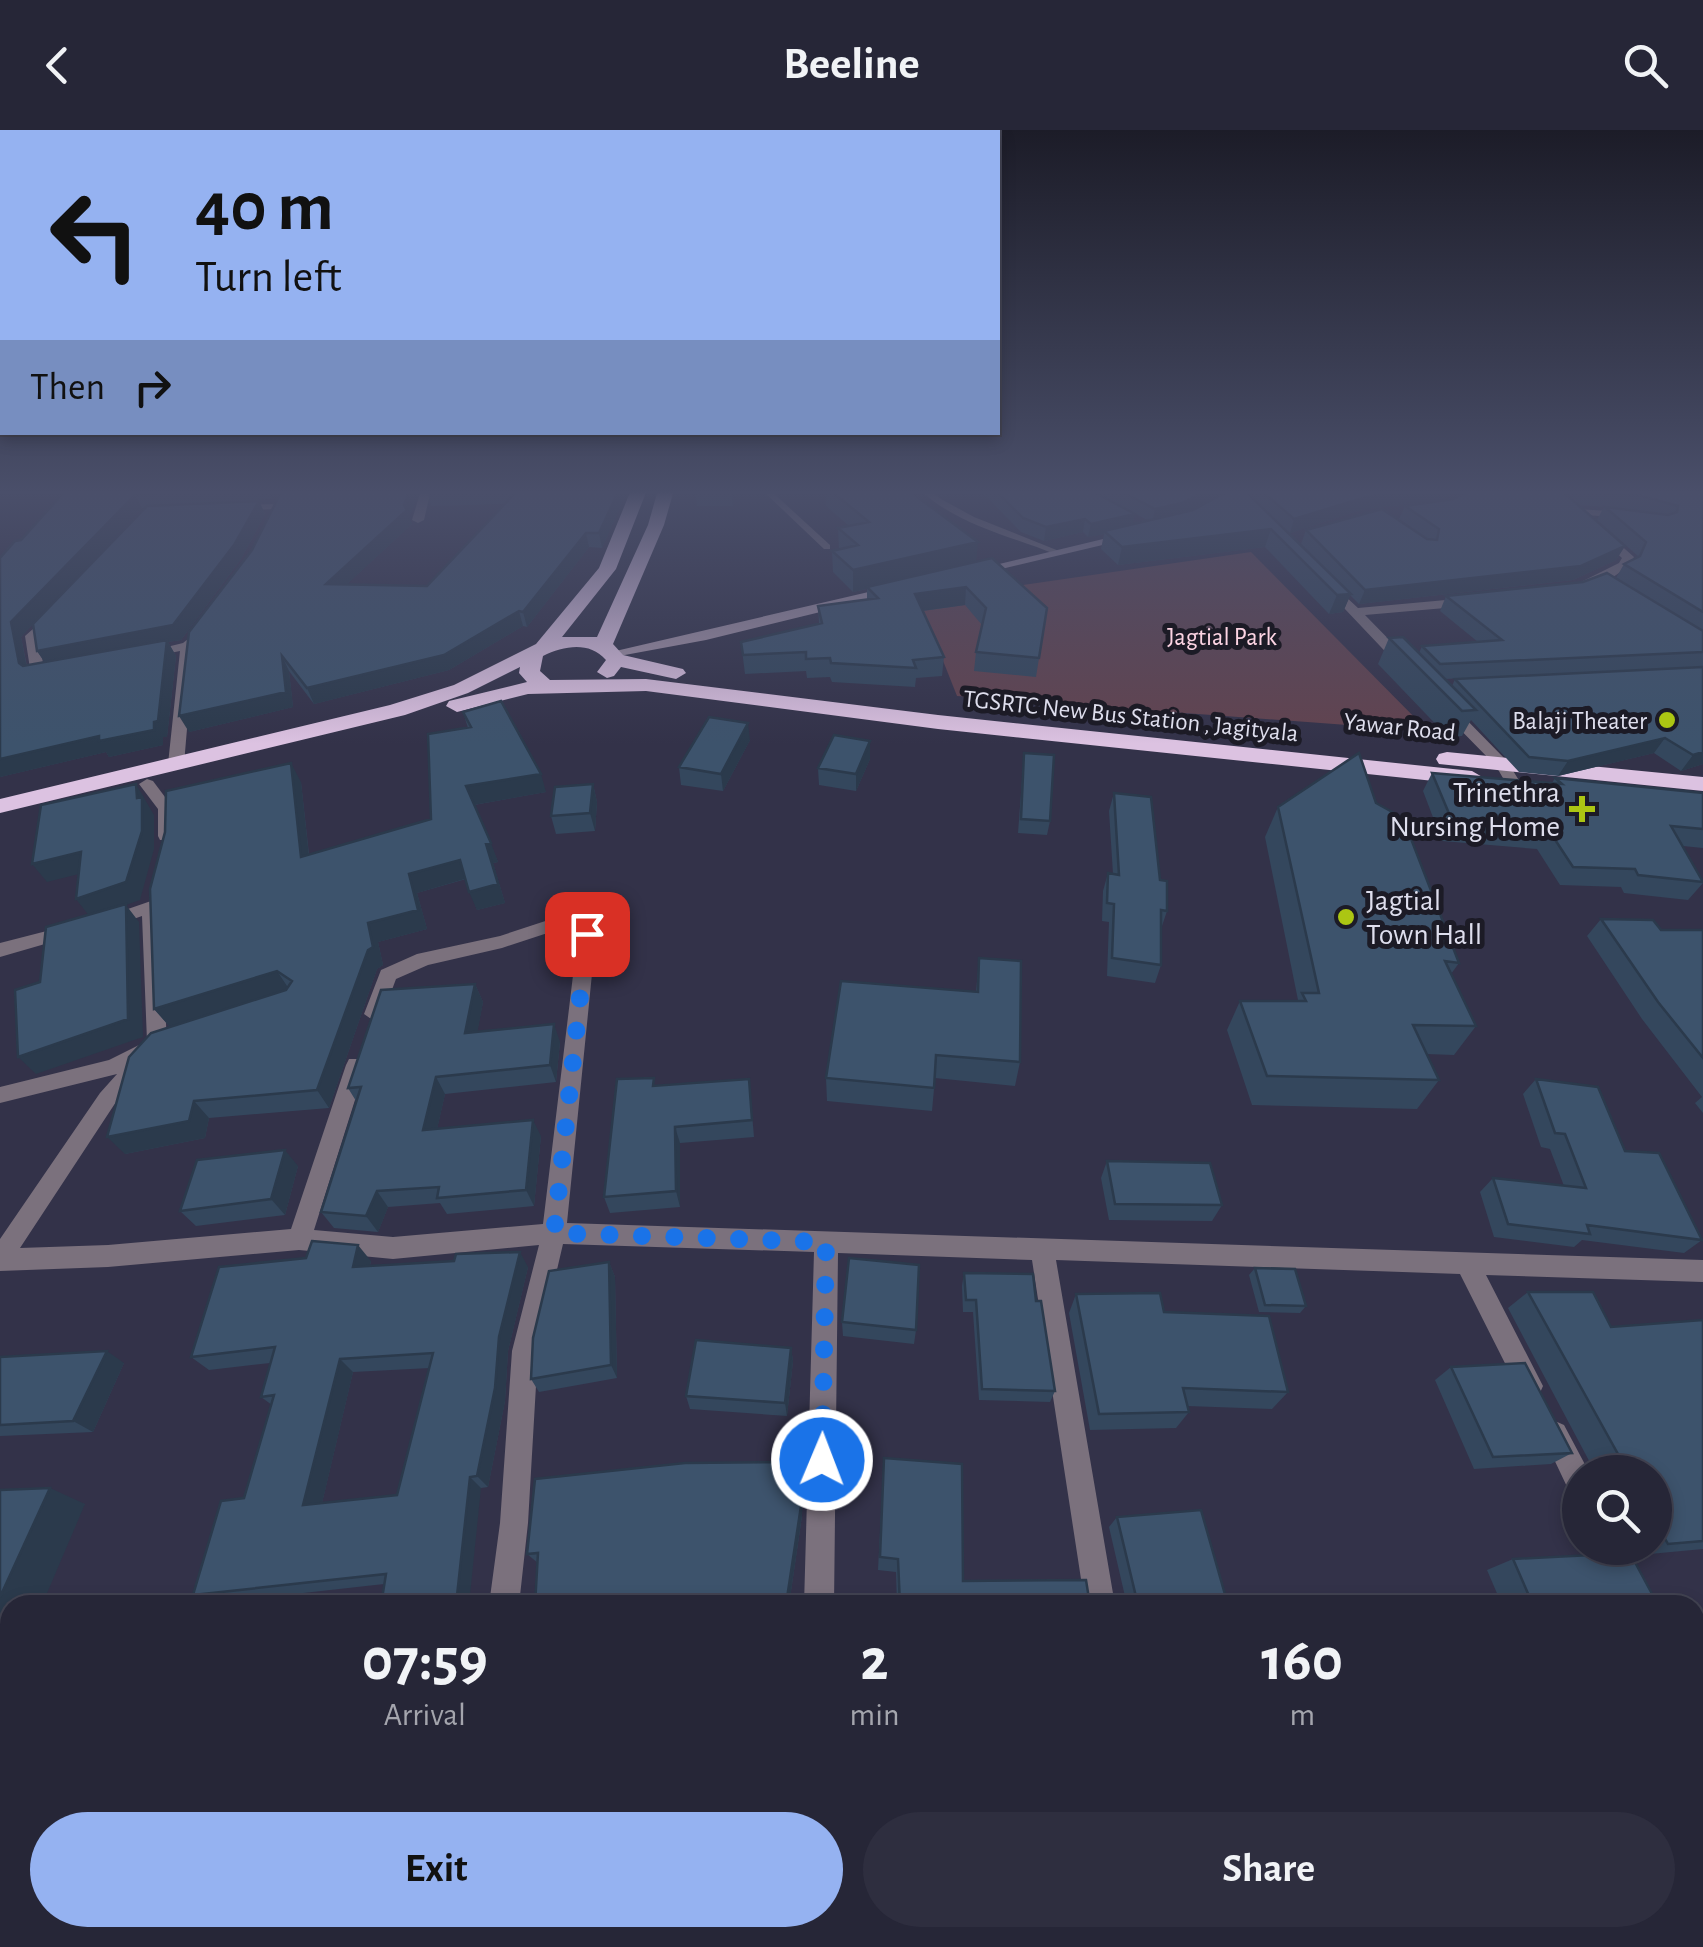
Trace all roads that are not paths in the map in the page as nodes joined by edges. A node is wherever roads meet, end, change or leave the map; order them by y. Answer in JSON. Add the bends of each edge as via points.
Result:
{"nodes":[{"id":1,"x":602,"y":575,"type":"edge"},
{"id":2,"x":638,"y":575,"type":"edge"},
{"id":3,"x":1319,"y":575,"type":"edge"},
{"id":4,"x":1603,"y":575,"type":"edge"},
{"id":5,"x":1600,"y":579,"type":"junction"},
{"id":6,"x":909,"y":586,"type":"edge"},
{"id":7,"x":1574,"y":588,"type":"edge"},
{"id":8,"x":1615,"y":588,"type":"edge"},
{"id":9,"x":1489,"y":599,"type":"edge"},
{"id":10,"x":58,"y":609,"type":"edge"},
{"id":11,"x":1355,"y":612,"type":"junction"},
{"id":12,"x":198,"y":632,"type":"edge"},
{"id":13,"x":187,"y":646,"type":"junction"},
{"id":14,"x":538,"y":652,"type":"junction"},
{"id":15,"x":611,"y":653,"type":"junction"},
{"id":16,"x":131,"y":657,"type":"edge"},
{"id":17,"x":75,"y":668,"type":"edge"},
{"id":18,"x":1414,"y":674,"type":"edge"},
{"id":19,"x":554,"y":688,"type":"junction"},
{"id":20,"x":1439,"y":700,"type":"edge"},
{"id":21,"x":176,"y":764,"type":"junction"},
{"id":22,"x":1507,"y":774,"type":"junction"},
{"id":23,"x":147,"y":784,"type":"junction"},
{"id":24,"x":1703,"y":784,"type":"edge"},
{"id":25,"x":1703,"y":802,"type":"edge"},
{"id":26,"x":0,"y":806,"type":"edge"},
{"id":27,"x":0,"y":819,"type":"edge"},
{"id":28,"x":166,"y":850,"type":"edge"},
{"id":29,"x":0,"y":950,"type":"edge"},
{"id":30,"x":165,"y":1041,"type":"junction"},
{"id":31,"x":0,"y":1095,"type":"edge"},
{"id":32,"x":554,"y":1233,"type":"junction"},
{"id":33,"x":299,"y":1239,"type":"junction"},
{"id":34,"x":826,"y":1242,"type":"junction"},
{"id":35,"x":1042,"y":1249,"type":"junction"},
{"id":36,"x":0,"y":1260,"type":"edge"},
{"id":37,"x":1467,"y":1263,"type":"junction"},
{"id":38,"x":1703,"y":1271,"type":"edge"},
{"id":39,"x":1566,"y":1455,"type":"edge"},
{"id":40,"x":1622,"y":1565,"type":"edge"},
{"id":41,"x":505,"y":1595,"type":"edge"},
{"id":42,"x":819,"y":1595,"type":"edge"},
{"id":43,"x":1098,"y":1595,"type":"edge"},
{"id":44,"x":1638,"y":1595,"type":"edge"}],
"edges":[{"from":1,"to":14,"type":"highway"},
{"from":2,"to":15,"type":"highway"},
{"from":3,"to":11,"type":"street"},
{"from":4,"to":5,"type":"street"},
{"from":5,"to":7,"type":"street"},
{"from":5,"to":8,"type":"street"},
{"from":6,"to":15,"type":"main road"},
{"from":9,"to":11,"type":"street"},
{"from":10,"to":17,"type":"street","via":[[32,636],[38,675]]},
{"from":11,"to":18,"type":"street"},
{"from":12,"to":13,"type":"street"},
{"from":13,"to":16,"type":"street"},
{"from":13,"to":21,"type":"street"},
{"from":14,"to":15,"type":"highway","name":"Yawar Road","via":[[578,641]]},
{"from":14,"to":19,"type":"highway","via":[[529,674]]},
{"from":14,"to":21,"type":"highway","via":[[425,702]]},
{"from":15,"to":19,"type":"highway","via":[[610,670],[598,678]]},
{"from":15,"to":22,"type":"highway","name":"Yawar Road","via":[[752,686]]},
{"from":19,"to":22,"type":"highway","name":"TGSRTC New Bus Station , Jagityala","via":[[646,685],[958,724]]},
{"from":19,"to":23,"type":"highway","via":[[528,688]]},
{"from":20,"to":22,"type":"street"},
{"from":21,"to":26,"type":"highway"},
{"from":22,"to":24,"type":"highway","name":"Yawar Road"},
{"from":22,"to":25,"type":"highway","name":"TGSRTC New Bus Station , Jagityala"},
{"from":23,"to":27,"type":"highway"},
{"from":23,"to":28,"type":"street","via":[[166,810]]},
{"from":29,"to":30,"type":"street","via":[[117,920],[153,900]]},
{"from":30,"to":31,"type":"street","via":[[114,1067]]},
{"from":30,"to":36,"type":"street","via":[[107,1099]]},
{"from":32,"to":33,"type":"street","via":[[393,1248]]},
{"from":32,"to":33,"type":"street","via":[[587,934],[582,916],[388,975]]},
{"from":32,"to":34,"type":"street"},
{"from":32,"to":41,"type":"street","via":[[524,1351]]},
{"from":33,"to":36,"type":"street"},
{"from":34,"to":35,"type":"street"},
{"from":34,"to":42,"type":"street"},
{"from":35,"to":37,"type":"street"},
{"from":35,"to":43,"type":"street"},
{"from":37,"to":38,"type":"street"},
{"from":37,"to":39,"type":"street"},
{"from":40,"to":44,"type":"street"}]}
